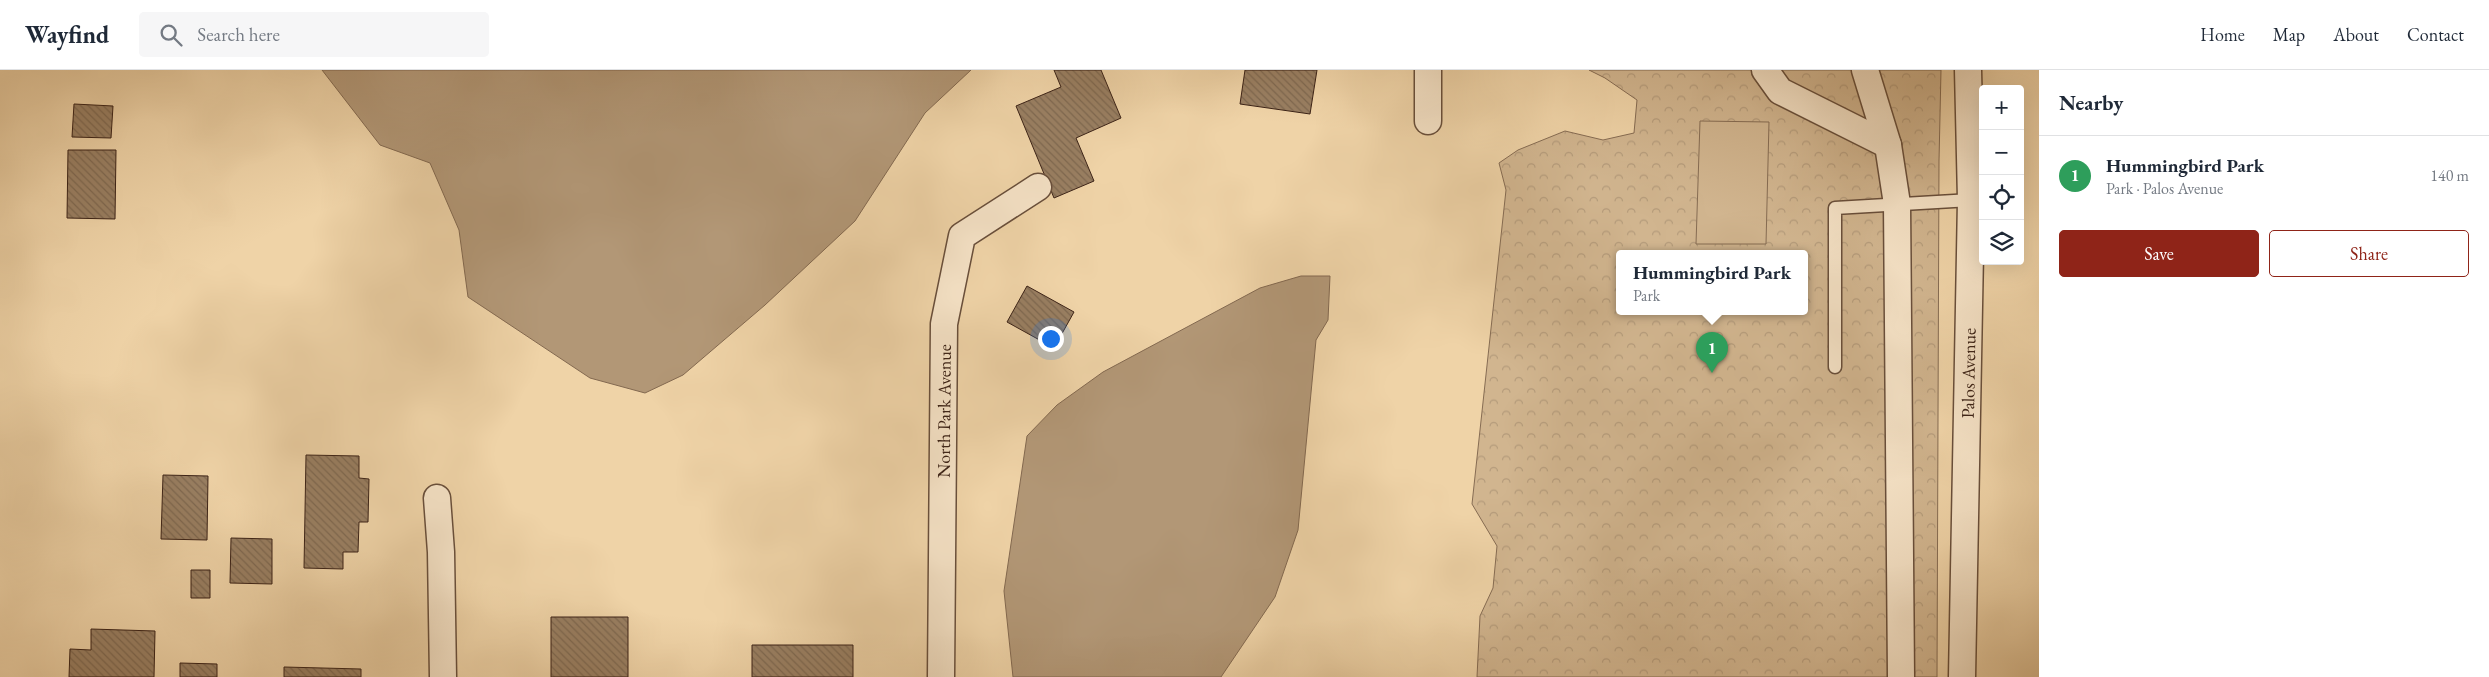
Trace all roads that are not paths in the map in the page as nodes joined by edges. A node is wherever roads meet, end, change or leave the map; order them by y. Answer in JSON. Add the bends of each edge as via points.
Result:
{"nodes":[{"id":1,"x":1428,"y":70,"type":"edge"},
{"id":2,"x":1765,"y":70,"type":"edge"},
{"id":3,"x":1865,"y":70,"type":"edge"},
{"id":4,"x":1968,"y":70,"type":"edge"},
{"id":5,"x":1428,"y":120,"type":"dead end"},
{"id":6,"x":1888,"y":145,"type":"junction"},
{"id":7,"x":1038,"y":187,"type":"dead end"},
{"id":8,"x":1971,"y":200,"type":"junction"},
{"id":9,"x":1897,"y":204,"type":"junction"},
{"id":10,"x":1835,"y":368,"type":"dead end"},
{"id":11,"x":437,"y":498,"type":"dead end"},
{"id":12,"x":443,"y":677,"type":"edge"},
{"id":13,"x":941,"y":677,"type":"edge"},
{"id":14,"x":1901,"y":677,"type":"edge"},
{"id":15,"x":1962,"y":677,"type":"edge"}],
"edges":[{"from":1,"to":5,"type":"street"},
{"from":2,"to":6,"type":"street","via":[[1780,91]]},
{"from":3,"to":6,"type":"street"},
{"from":4,"to":8,"type":"street","name":"Palos Avenue"},
{"from":6,"to":9,"type":"street"},
{"from":7,"to":13,"type":"street","name":"North Park Avenue","via":[[962,236],[944,324]]},
{"from":8,"to":9,"type":"lane"},
{"from":8,"to":15,"type":"street","name":"Palos Avenue"},
{"from":9,"to":10,"type":"lane","via":[[1835,208]]},
{"from":9,"to":14,"type":"street"},
{"from":11,"to":12,"type":"street"}]}
